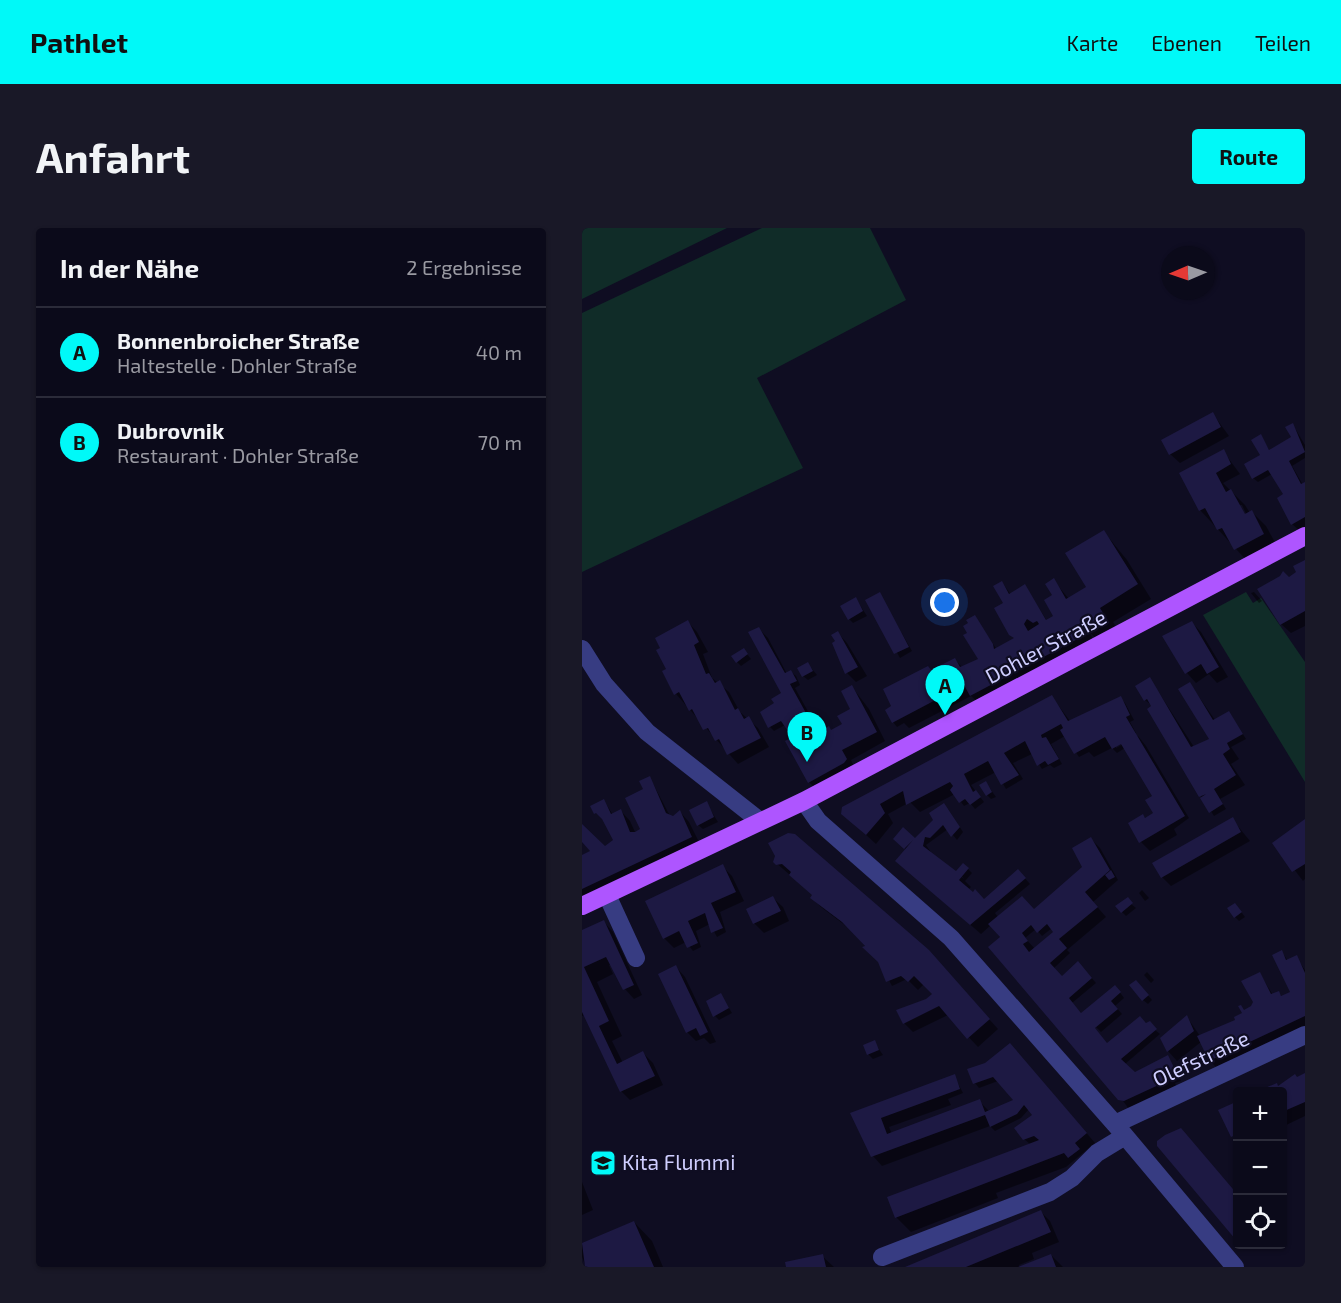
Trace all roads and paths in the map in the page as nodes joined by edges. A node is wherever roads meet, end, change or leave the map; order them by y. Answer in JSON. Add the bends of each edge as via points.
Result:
{"nodes":[{"id":1,"x":1305,"y":536,"type":"edge"},
{"id":2,"x":582,"y":649,"type":"edge"},
{"id":3,"x":804,"y":801,"type":"junction"},
{"id":4,"x":760,"y":821,"type":"junction"},
{"id":5,"x":607,"y":895,"type":"junction"},
{"id":6,"x":582,"y":906,"type":"edge"},
{"id":7,"x":636,"y":958,"type":"dead end"},
{"id":8,"x":1305,"y":1035,"type":"edge"},
{"id":9,"x":1120,"y":1130,"type":"junction"},
{"id":10,"x":882,"y":1257,"type":"dead end"},
{"id":11,"x":1235,"y":1267,"type":"edge"}],
"edges":[{"from":1,"to":3,"type":"main road","name":"Dohler Straße"},
{"from":2,"to":4,"type":"street","via":[[604,684],[647,732]]},
{"from":3,"to":4,"type":"main road","name":"Dohler Straße"},
{"from":3,"to":9,"type":"street","via":[[818,821],[951,938]]},
{"from":4,"to":5,"type":"main road","name":"Dohler Straße"},
{"from":5,"to":6,"type":"main road","name":"Dohler Straße"},
{"from":5,"to":7,"type":"street"},
{"from":8,"to":9,"type":"street","name":"Olefstraße"},
{"from":9,"to":10,"type":"street","name":"Olefstraße","via":[[1072,1178],[1050,1192]]},
{"from":9,"to":11,"type":"street"}]}
